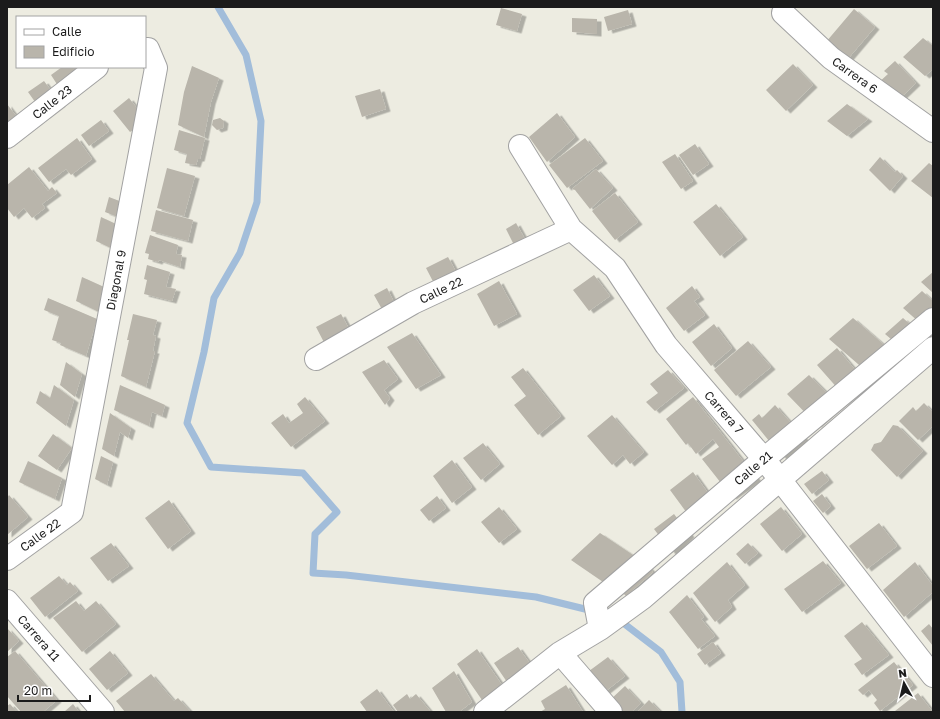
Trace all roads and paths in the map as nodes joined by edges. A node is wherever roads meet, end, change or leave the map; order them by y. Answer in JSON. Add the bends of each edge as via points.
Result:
{"nodes":[{"id":1,"x":783,"y":13,"type":"dead end"},
{"id":2,"x":146,"y":49,"type":"edge"},
{"id":3,"x":96,"y":68,"type":"edge"},
{"id":4,"x":933,"y":131,"type":"edge"},
{"id":5,"x":7,"y":137,"type":"edge"},
{"id":6,"x":520,"y":146,"type":"dead end"},
{"id":7,"x":571,"y":229,"type":"junction"},
{"id":8,"x":933,"y":319,"type":"edge"},
{"id":9,"x":933,"y":348,"type":"edge"},
{"id":10,"x":316,"y":358,"type":"dead end"},
{"id":11,"x":764,"y":459,"type":"junction"},
{"id":12,"x":781,"y":480,"type":"junction"},
{"id":13,"x":72,"y":512,"type":"joint"},
{"id":14,"x":7,"y":559,"type":"edge"},
{"id":15,"x":7,"y":601,"type":"edge"},
{"id":16,"x":600,"y":629,"type":"junction"},
{"id":17,"x":560,"y":653,"type":"junction"},
{"id":18,"x":933,"y":676,"type":"edge"},
{"id":19,"x":103,"y":712,"type":"edge"},
{"id":20,"x":485,"y":712,"type":"edge"},
{"id":21,"x":611,"y":712,"type":"edge"}],
"edges":[{"from":1,"to":4,"type":"street","name":"Carrera 6","via":[[831,58]]},
{"from":2,"to":13,"type":"street","name":"Diagonal 9","via":[[156,68]]},
{"from":3,"to":5,"type":"street","name":"Calle 23"},
{"from":6,"to":7,"type":"street","name":"Carrera 7"},
{"from":7,"to":10,"type":"street","name":"Calle 22","via":[[413,303]]},
{"from":7,"to":11,"type":"street","name":"Carrera 7","via":[[615,268],[666,345]]},
{"from":8,"to":11,"type":"street","name":"Calle 21"},
{"from":9,"to":12,"type":"street"},
{"from":11,"to":12,"type":"street","name":"Carrera 7"},
{"from":11,"to":16,"type":"street","name":"Calle 21","via":[[595,603]]},
{"from":12,"to":16,"type":"street","via":[[644,597]]},
{"from":12,"to":18,"type":"street","name":"Carrera 7"},
{"from":13,"to":14,"type":"street","name":"Calle 22"},
{"from":15,"to":19,"type":"street","name":"Carrera 11"},
{"from":16,"to":17,"type":"street"},
{"from":17,"to":20,"type":"street"},
{"from":17,"to":21,"type":"street"}]}
